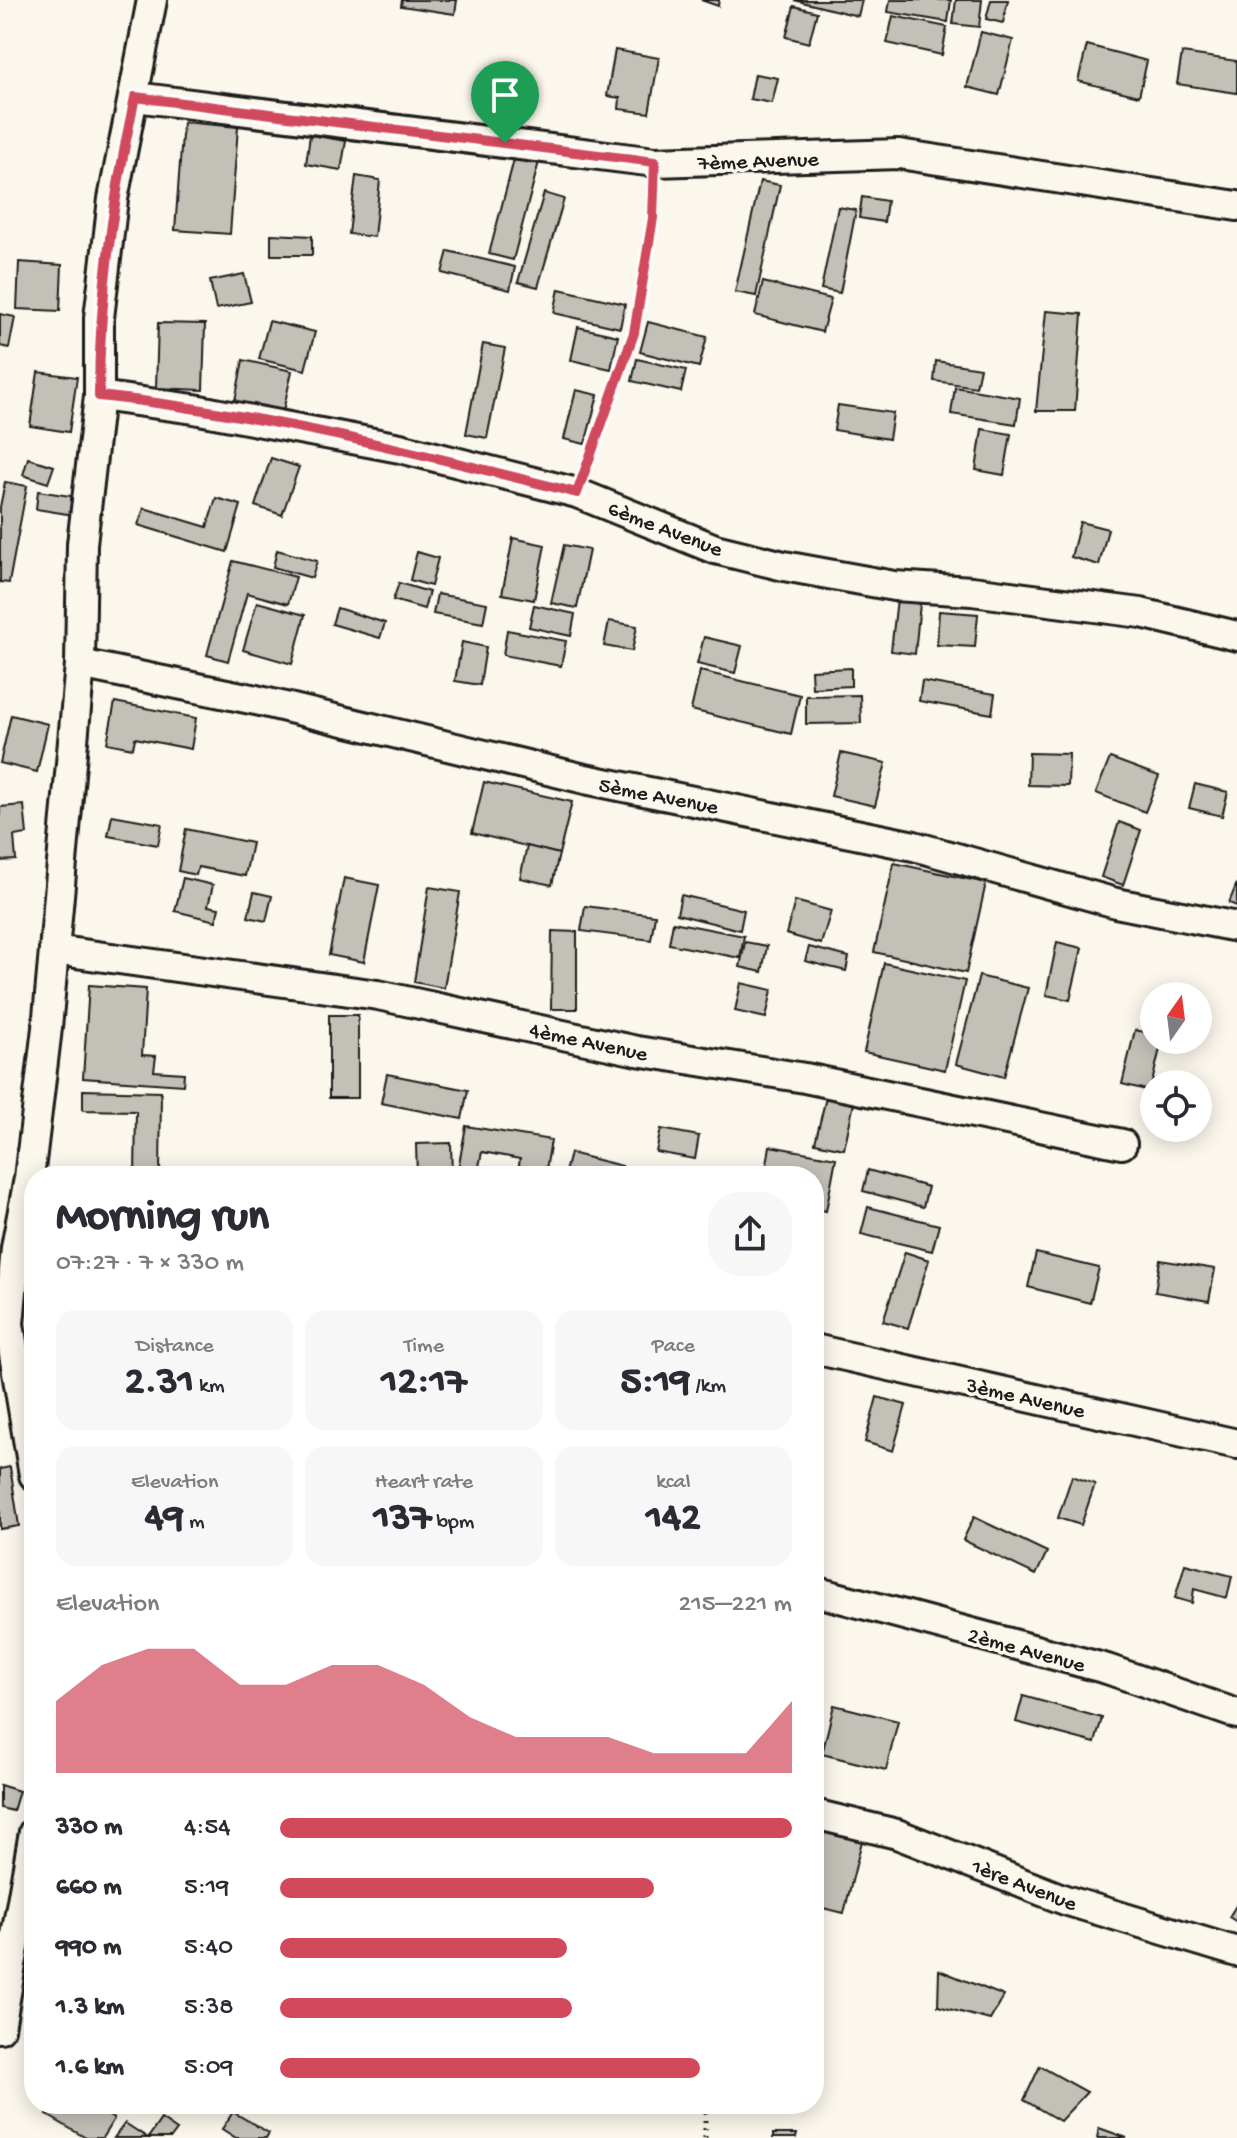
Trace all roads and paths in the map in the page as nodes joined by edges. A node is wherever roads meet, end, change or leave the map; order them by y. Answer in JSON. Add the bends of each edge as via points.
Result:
{"nodes":[{"id":1,"x":152,"y":0,"type":"edge"},
{"id":2,"x":135,"y":97,"type":"junction"},
{"id":3,"x":655,"y":162,"type":"junction"},
{"id":4,"x":1237,"y":206,"type":"edge"},
{"id":5,"x":99,"y":396,"type":"junction"},
{"id":6,"x":577,"y":493,"type":"junction"},
{"id":7,"x":1237,"y":636,"type":"edge"},
{"id":8,"x":80,"y":664,"type":"junction"},
{"id":9,"x":1237,"y":927,"type":"edge"},
{"id":10,"x":54,"y":950,"type":"junction"},
{"id":11,"x":1122,"y":1144,"type":"dead end"},
{"id":12,"x":33,"y":1166,"type":"edge"},
{"id":13,"x":24,"y":1189,"type":"edge"},
{"id":14,"x":11,"y":1206,"type":"edge"},
{"id":15,"x":824,"y":1351,"type":"edge"},
{"id":16,"x":24,"y":1415,"type":"edge"},
{"id":17,"x":1237,"y":1444,"type":"edge"},
{"id":18,"x":824,"y":1594,"type":"edge"},
{"id":19,"x":1237,"y":1714,"type":"edge"},
{"id":20,"x":824,"y":1816,"type":"edge"},
{"id":21,"x":24,"y":1889,"type":"edge"},
{"id":22,"x":1237,"y":1952,"type":"edge"},
{"id":23,"x":2,"y":2015,"type":"edge"},
{"id":24,"x":705,"y":2114,"type":"edge"},
{"id":25,"x":705,"y":2138,"type":"edge"}],
"edges":[{"from":1,"to":2,"type":"street"},
{"from":2,"to":3,"type":"street","name":"7ème Avenue"},
{"from":2,"to":5,"type":"street","via":[[111,213],[99,318]]},
{"from":3,"to":4,"type":"street","name":"7ème Avenue","via":[[899,154]]},
{"from":3,"to":6,"type":"path","via":[[653,218],[634,333]]},
{"from":5,"to":6,"type":"street","name":"6ème Avenue","via":[[400,448]]},
{"from":5,"to":8,"type":"street","via":[[82,544]]},
{"from":6,"to":7,"type":"street","name":"6ème Avenue","via":[[715,549],[784,566],[894,586],[1141,613]]},
{"from":8,"to":9,"type":"street","name":"5ème Avenue","via":[[585,779],[914,846],[1116,903]]},
{"from":8,"to":10,"type":"street"},
{"from":10,"to":11,"type":"street","name":"4ème Avenue","via":[[378,995],[637,1051],[805,1078]]},
{"from":10,"to":12,"type":"street"},
{"from":13,"to":14,"type":"street"},
{"from":14,"to":16,"type":"street","via":[[9,1324]]},
{"from":15,"to":17,"type":"street","name":"3ème Avenue"},
{"from":18,"to":19,"type":"street","name":"2ème Avenue","via":[[1107,1669]]},
{"from":20,"to":22,"type":"street","name":"1ère Avenue","via":[[897,1834],[1065,1900]]},
{"from":21,"to":23,"type":"street"},
{"from":24,"to":25,"type":"path"}]}
